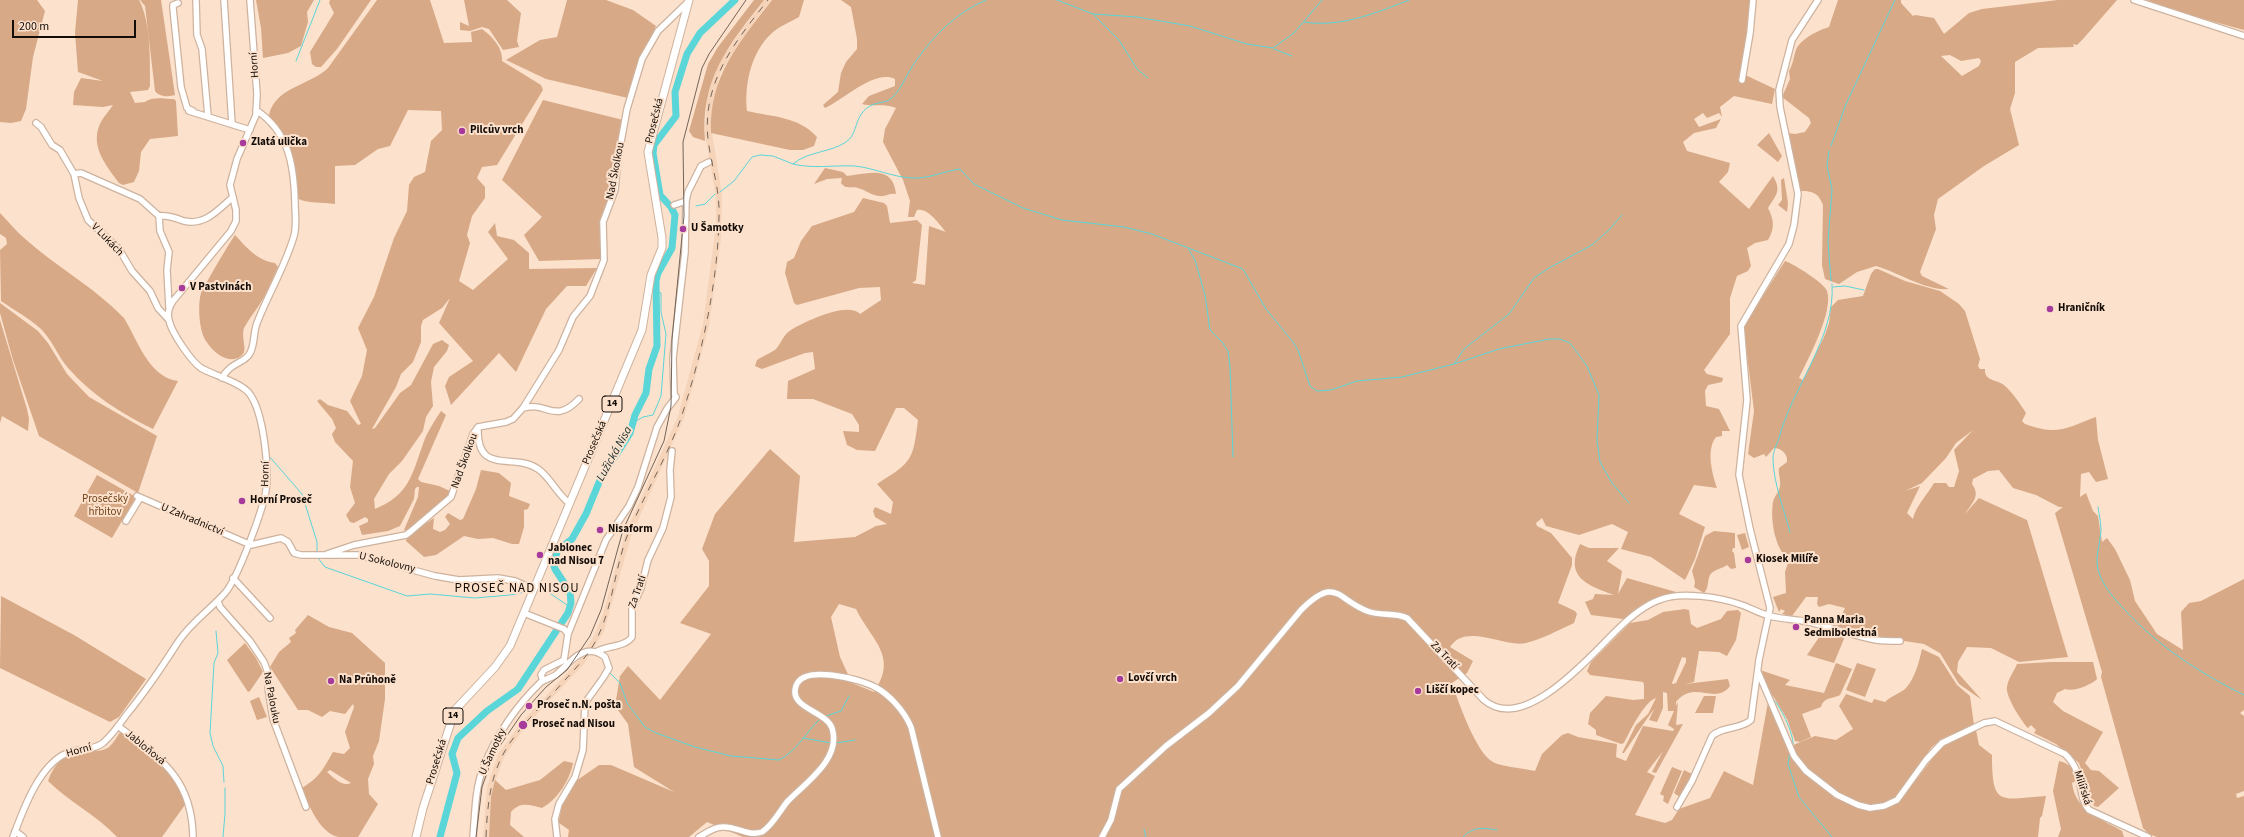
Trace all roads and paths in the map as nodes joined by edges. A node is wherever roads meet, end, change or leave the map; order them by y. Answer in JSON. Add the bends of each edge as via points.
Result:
{"nodes":[{"id":1,"x":196,"y":0,"type":"edge"},
{"id":2,"x":224,"y":0,"type":"edge"},
{"id":3,"x":250,"y":0,"type":"edge"},
{"id":4,"x":1753,"y":0,"type":"edge"},
{"id":5,"x":1818,"y":0,"type":"edge"},
{"id":6,"x":2134,"y":0,"type":"edge"},
{"id":7,"x":688,"y":1,"type":"edge"},
{"id":8,"x":174,"y":3,"type":"dead end"},
{"id":9,"x":2244,"y":36,"type":"edge"},
{"id":10,"x":1742,"y":80,"type":"dead end"},
{"id":11,"x":183,"y":109,"type":"dead end"},
{"id":12,"x":256,"y":110,"type":"junction"},
{"id":13,"x":192,"y":111,"type":"junction"},
{"id":14,"x":208,"y":116,"type":"junction"},
{"id":15,"x":36,"y":123,"type":"dead end"},
{"id":16,"x":232,"y":124,"type":"junction"},
{"id":17,"x":250,"y":130,"type":"junction"},
{"id":18,"x":708,"y":162,"type":"dead end"},
{"id":19,"x":74,"y":174,"type":"junction"},
{"id":20,"x":233,"y":197,"type":"junction"},
{"id":21,"x":686,"y":201,"type":"junction"},
{"id":22,"x":674,"y":205,"type":"dead end"},
{"id":23,"x":159,"y":216,"type":"junction"},
{"id":24,"x":169,"y":307,"type":"junction"},
{"id":25,"x":168,"y":320,"type":"junction"},
{"id":26,"x":222,"y":378,"type":"junction"},
{"id":27,"x":579,"y":399,"type":"dead end"},
{"id":28,"x":523,"y":408,"type":"junction"},
{"id":29,"x":478,"y":427,"type":"junction"},
{"id":30,"x":672,"y":451,"type":"dead end"},
{"id":31,"x":569,"y":503,"type":"junction"},
{"id":32,"x":126,"y":520,"type":"dead end"},
{"id":33,"x":248,"y":543,"type":"junction"},
{"id":34,"x":328,"y":554,"type":"junction"},
{"id":35,"x":233,"y":578,"type":"junction"},
{"id":36,"x":533,"y":589,"type":"junction"},
{"id":37,"x":218,"y":601,"type":"junction"},
{"id":38,"x":524,"y":613,"type":"junction"},
{"id":39,"x":1769,"y":616,"type":"junction"},
{"id":40,"x":270,"y":618,"type":"dead end"},
{"id":41,"x":566,"y":631,"type":"junction"},
{"id":42,"x":1900,"y":642,"type":"dead end"},
{"id":43,"x":596,"y":652,"type":"junction"},
{"id":44,"x":1758,"y":669,"type":"junction"},
{"id":45,"x":543,"y":681,"type":"junction"},
{"id":46,"x":118,"y":726,"type":"junction"},
{"id":47,"x":306,"y":807,"type":"dead end"},
{"id":48,"x":1677,"y":807,"type":"dead end"},
{"id":49,"x":14,"y":834,"type":"edge"},
{"id":50,"x":23,"y":837,"type":"edge"},
{"id":51,"x":193,"y":837,"type":"edge"},
{"id":52,"x":416,"y":837,"type":"edge"},
{"id":53,"x":473,"y":837,"type":"edge"},
{"id":54,"x":557,"y":837,"type":"edge"},
{"id":55,"x":699,"y":837,"type":"edge"},
{"id":56,"x":938,"y":837,"type":"edge"},
{"id":57,"x":1102,"y":837,"type":"edge"},
{"id":58,"x":2148,"y":837,"type":"edge"}],
"edges":[{"from":1,"to":14,"type":"street"},
{"from":2,"to":16,"type":"street"},
{"from":3,"to":12,"type":"street","name":"Horní"},
{"from":4,"to":10,"type":"street"},
{"from":5,"to":39,"type":"street","via":[[1792,40],[1779,90],[1780,107],[1798,194],[1794,225],[1789,244],[1741,326],[1747,400],[1739,475],[1751,535],[1769,597]]},
{"from":6,"to":9,"type":"street"},
{"from":7,"to":28,"type":"street","name":"Nad Školkou","via":[[658,31],[642,59],[628,108],[618,158],[615,190],[603,222],[602,270],[590,296],[573,317],[559,350]]},
{"from":7,"to":31,"type":"main road","name":"Prosečská","number":"14","via":[[648,152],[662,230],[662,248],[651,275],[640,337]]},
{"from":8,"to":13,"type":"street","via":[[183,95],[187,108]]},
{"from":11,"to":13,"type":"street"},
{"from":12,"to":17,"type":"street","name":"Horní"},
{"from":12,"to":26,"type":"street","via":[[278,131],[288,147],[293,167],[296,226],[257,324],[251,352],[247,358],[226,369]]},
{"from":13,"to":14,"type":"street"},
{"from":14,"to":16,"type":"street"},
{"from":15,"to":19,"type":"street","name":"V Lukách","via":[[62,154]]},
{"from":16,"to":17,"type":"street"},
{"from":17,"to":20,"type":"street","name":"Horní","via":[[237,159],[230,185]]},
{"from":18,"to":21,"type":"street","name":"U Šamotky","via":[[701,166]]},
{"from":19,"to":23,"type":"street","via":[[81,174],[140,199]]},
{"from":19,"to":25,"type":"street","name":"V Lukách","via":[[79,198],[88,220],[119,250]]},
{"from":20,"to":23,"type":"street","via":[[203,220],[192,222],[166,215]]},
{"from":20,"to":24,"type":"street","name":"Horní","via":[[236,221],[231,231]]},
{"from":21,"to":22,"type":"street"},
{"from":21,"to":41,"type":"street","name":"U Šamotky","via":[[685,252],[673,358],[676,397],[660,421],[638,487],[629,506],[606,540]]},
{"from":23,"to":24,"type":"street","via":[[160,231],[169,252]]},
{"from":24,"to":25,"type":"street"},
{"from":25,"to":26,"type":"street","name":"Horní","via":[[196,364]]},
{"from":26,"to":33,"type":"street","name":"Horní","via":[[242,388],[251,396],[267,457],[268,476],[265,493]]},
{"from":27,"to":28,"type":"street","via":[[570,408],[561,412],[537,407]]},
{"from":28,"to":29,"type":"street","name":"Nad Školkou","via":[[513,419]]},
{"from":29,"to":31,"type":"street","name":"Nad Školkou","via":[[479,443],[483,453],[495,460],[536,467],[547,476],[560,496]]},
{"from":29,"to":34,"type":"street","name":"Nad Školkou","via":[[448,502],[406,535],[354,545]]},
{"from":30,"to":43,"type":"street","name":"Za Tratí","via":[[671,497],[663,528],[648,560],[641,588],[632,608],[632,637],[621,644]]},
{"from":31,"to":36,"type":"main road","name":"Prosečská","number":"14"},
{"from":32,"to":33,"type":"street","name":"U Zahradnictví","via":[[139,497]]},
{"from":33,"to":34,"type":"street","name":"U Sokolovny","via":[[254,545],[281,538],[298,554]]},
{"from":33,"to":35,"type":"street","name":"Horní"},
{"from":34,"to":36,"type":"street","name":"U Sokolovny","via":[[372,557],[447,578],[498,578],[515,581]]},
{"from":35,"to":37,"type":"street","name":"Horní","via":[[227,591]]},
{"from":35,"to":40,"type":"street"},
{"from":36,"to":38,"type":"main road","name":"Prosečská","number":"14"},
{"from":37,"to":46,"type":"street","name":"Horní","via":[[192,622],[154,680]]},
{"from":37,"to":47,"type":"street","name":"Na Palouku","via":[[220,607],[250,641],[264,662],[268,674],[273,719]]},
{"from":38,"to":41,"type":"street"},
{"from":38,"to":52,"type":"main road","name":"Prosečská","number":"14","via":[[507,653],[460,703],[450,720]]},
{"from":39,"to":42,"type":"street","via":[[1802,621],[1875,640]]},
{"from":39,"to":44,"type":"street"},
{"from":39,"to":57,"type":"street","name":"Za Tratí","via":[[1722,599],[1669,596],[1653,602],[1618,629],[1563,683],[1546,694],[1508,709],[1495,708],[1484,700],[1445,656],[1402,615],[1368,611],[1334,592],[1321,594],[1287,626],[1238,686],[1119,789],[1111,820]]},
{"from":41,"to":45,"type":"street","name":"U Šamotky","via":[[564,660],[544,670],[541,675]]},
{"from":43,"to":45,"type":"street","name":"U Šamotky","via":[[577,654],[556,674]]},
{"from":43,"to":54,"type":"street","via":[[605,657],[609,668],[585,703],[582,754],[575,777],[559,804],[555,819]]},
{"from":44,"to":48,"type":"street","via":[[1751,720],[1743,725],[1718,731],[1712,736]]},
{"from":44,"to":58,"type":"street","name":"Milířská","via":[[1800,765],[1837,795],[1866,808],[1884,806],[1898,800],[1926,760],[1945,741],[1984,723],[2000,722],[2065,754],[2079,774],[2089,810]]},
{"from":45,"to":53,"type":"street","name":"U Šamotky","via":[[508,721],[489,754],[478,784]]},
{"from":46,"to":49,"type":"street","name":"Horní","via":[[102,743],[68,753],[54,762],[33,788]]},
{"from":46,"to":51,"type":"street","name":"Jabloňová","via":[[160,758],[174,774],[190,807]]},
{"from":49,"to":50,"type":"street"},
{"from":55,"to":56,"type":"street","via":[[722,827],[749,834],[762,832],[823,764],[830,754],[834,739],[832,727],[827,720],[799,702],[795,693],[796,684],[803,678],[820,674],[856,679],[876,687],[904,714],[911,727]]}]}
